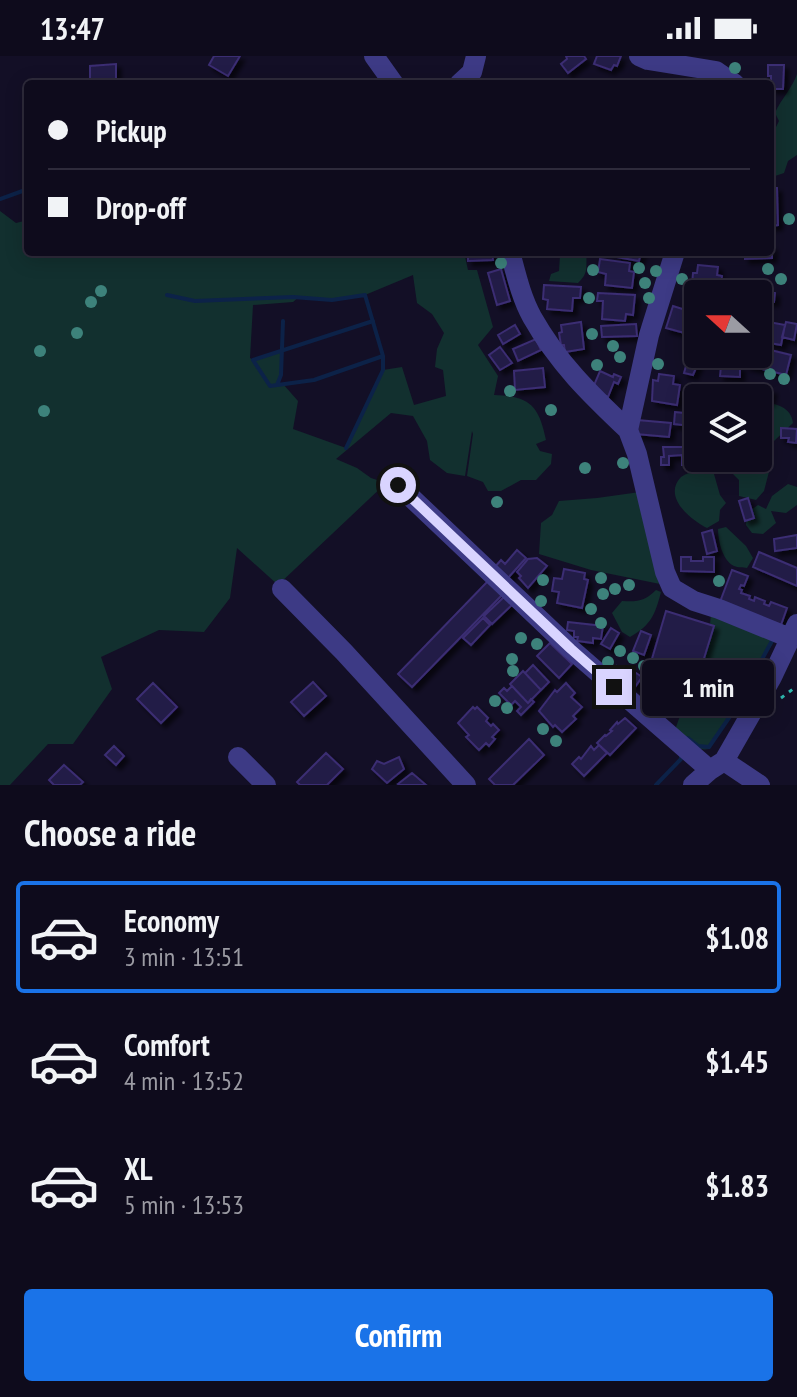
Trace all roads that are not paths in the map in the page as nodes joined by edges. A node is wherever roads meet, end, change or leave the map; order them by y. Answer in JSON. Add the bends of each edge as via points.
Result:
{"nodes":[{"id":1,"x":374,"y":56,"type":"edge"},
{"id":2,"x":476,"y":56,"type":"edge"},
{"id":3,"x":639,"y":56,"type":"edge"},
{"id":4,"x":391,"y":80,"type":"edge"},
{"id":5,"x":463,"y":80,"type":"edge"},
{"id":6,"x":729,"y":80,"type":"edge"},
{"id":7,"x":511,"y":256,"type":"edge"},
{"id":8,"x":674,"y":256,"type":"edge"},
{"id":9,"x":628,"y":430,"type":"junction"},
{"id":10,"x":398,"y":485,"type":"dead end"},
{"id":11,"x":282,"y":589,"type":"dead end"},
{"id":12,"x":795,"y":628,"type":"edge"},
{"id":13,"x":238,"y":757,"type":"dead end"},
{"id":14,"x":717,"y":766,"type":"junction"},
{"id":15,"x":266,"y":785,"type":"edge"},
{"id":16,"x":466,"y":785,"type":"edge"},
{"id":17,"x":693,"y":785,"type":"edge"},
{"id":18,"x":760,"y":785,"type":"edge"}],
"edges":[{"from":1,"to":4,"type":"street"},
{"from":2,"to":5,"type":"street"},
{"from":3,"to":6,"type":"street","via":[[716,71]]},
{"from":7,"to":9,"type":"street","via":[[531,316],[557,358]]},
{"from":8,"to":9,"type":"street"},
{"from":9,"to":12,"type":"street","via":[[670,586],[694,601]]},
{"from":10,"to":14,"type":"street","via":[[571,649]]},
{"from":11,"to":16,"type":"street"},
{"from":12,"to":14,"type":"street","via":[[772,677]]},
{"from":13,"to":15,"type":"street"},
{"from":14,"to":17,"type":"street"},
{"from":14,"to":18,"type":"street"}]}
